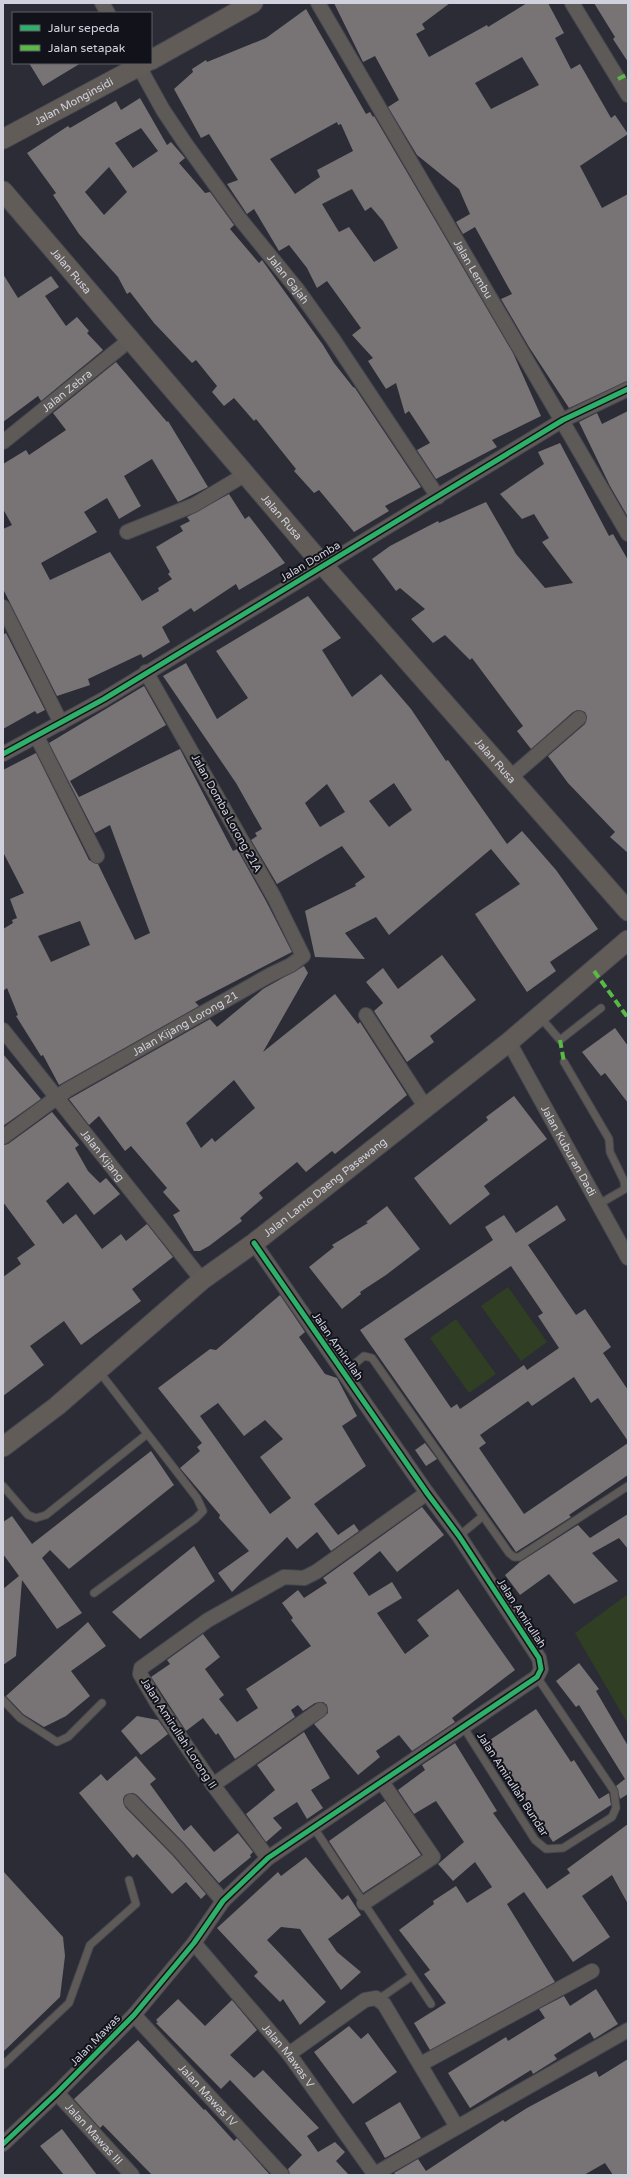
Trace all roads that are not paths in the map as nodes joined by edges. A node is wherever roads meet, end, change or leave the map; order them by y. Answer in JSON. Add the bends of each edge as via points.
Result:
{"nodes":[{"id":1,"x":102,"y":3,"type":"edge"},
{"id":2,"x":253,"y":3,"type":"edge"},
{"id":3,"x":318,"y":3,"type":"edge"},
{"id":4,"x":572,"y":3,"type":"edge"},
{"id":5,"x":107,"y":12,"type":"edge"},
{"id":6,"x":152,"y":58,"type":"edge"},
{"id":7,"x":141,"y":64,"type":"edge"},
{"id":8,"x":143,"y":64,"type":"edge"},
{"id":9,"x":623,"y":77,"type":"edge"},
{"id":10,"x":628,"y":96,"type":"edge"},
{"id":11,"x":3,"y":139,"type":"edge"},
{"id":12,"x":3,"y":191,"type":"edge"},
{"id":13,"x":131,"y":339,"type":"junction"},
{"id":14,"x":628,"y":389,"type":"edge"},
{"id":15,"x":563,"y":420,"type":"junction"},
{"id":16,"x":3,"y":442,"type":"edge"},
{"id":17,"x":246,"y":474,"type":"junction"},
{"id":18,"x":438,"y":497,"type":"junction"},
{"id":19,"x":127,"y":532,"type":"dead end"},
{"id":20,"x":628,"y":534,"type":"edge"},
{"id":21,"x":323,"y":564,"type":"junction"},
{"id":22,"x":3,"y":607,"type":"edge"},
{"id":23,"x":146,"y":672,"type":"junction"},
{"id":24,"x":579,"y":718,"type":"dead end"},
{"id":25,"x":61,"y":723,"type":"junction"},
{"id":26,"x":36,"y":737,"type":"junction"},
{"id":27,"x":3,"y":754,"type":"edge"},
{"id":28,"x":511,"y":777,"type":"junction"},
{"id":29,"x":97,"y":856,"type":"dead end"},
{"id":30,"x":628,"y":911,"type":"edge"},
{"id":31,"x":628,"y":940,"type":"edge"},
{"id":32,"x":303,"y":956,"type":"joint"},
{"id":33,"x":600,"y":1008,"type":"dead end"},
{"id":34,"x":366,"y":1015,"type":"dead end"},
{"id":35,"x":540,"y":1016,"type":"junction"},
{"id":36,"x":3,"y":1030,"type":"edge"},
{"id":37,"x":509,"y":1042,"type":"junction"},
{"id":38,"x":564,"y":1062,"type":"dead end"},
{"id":39,"x":61,"y":1093,"type":"junction"},
{"id":40,"x":426,"y":1108,"type":"junction"},
{"id":41,"x":3,"y":1137,"type":"edge"},
{"id":42,"x":598,"y":1204,"type":"junction"},
{"id":43,"x":254,"y":1243,"type":"junction"},
{"id":44,"x":628,"y":1258,"type":"edge"},
{"id":45,"x":202,"y":1280,"type":"junction"},
{"id":46,"x":98,"y":1370,"type":"junction"},
{"id":47,"x":344,"y":1373,"type":"junction"},
{"id":48,"x":147,"y":1434,"type":"junction"},
{"id":49,"x":3,"y":1447,"type":"edge"},
{"id":50,"x":3,"y":1486,"type":"edge"},
{"id":51,"x":628,"y":1486,"type":"edge"},
{"id":52,"x":427,"y":1493,"type":"junction"},
{"id":53,"x":483,"y":1516,"type":"junction"},
{"id":54,"x":459,"y":1536,"type":"junction"},
{"id":55,"x":94,"y":1593,"type":"dead end"},
{"id":56,"x":537,"y":1677,"type":"junction"},
{"id":57,"x":3,"y":1700,"type":"edge"},
{"id":58,"x":102,"y":1703,"type":"dead end"},
{"id":59,"x":320,"y":1710,"type":"dead end"},
{"id":60,"x":464,"y":1728,"type":"junction"},
{"id":61,"x":382,"y":1782,"type":"junction"},
{"id":62,"x":213,"y":1785,"type":"junction"},
{"id":63,"x":131,"y":1801,"type":"dead end"},
{"id":64,"x":314,"y":1828,"type":"junction"},
{"id":65,"x":268,"y":1858,"type":"junction"},
{"id":66,"x":128,"y":1880,"type":"dead end"},
{"id":67,"x":223,"y":1901,"type":"junction"},
{"id":68,"x":364,"y":1903,"type":"junction"},
{"id":69,"x":194,"y":1943,"type":"junction"},
{"id":70,"x":592,"y":1971,"type":"dead end"},
{"id":71,"x":412,"y":1976,"type":"junction"},
{"id":72,"x":379,"y":1999,"type":"junction"},
{"id":73,"x":431,"y":2004,"type":"dead end"},
{"id":74,"x":134,"y":2015,"type":"junction"},
{"id":75,"x":628,"y":2030,"type":"edge"},
{"id":76,"x":289,"y":2054,"type":"junction"},
{"id":77,"x":421,"y":2064,"type":"junction"},
{"id":78,"x":3,"y":2065,"type":"edge"},
{"id":79,"x":58,"y":2093,"type":"junction"},
{"id":80,"x":457,"y":2127,"type":"junction"},
{"id":81,"x":3,"y":2144,"type":"edge"},
{"id":82,"x":375,"y":2174,"type":"edge"},
{"id":83,"x":132,"y":2175,"type":"edge"},
{"id":84,"x":282,"y":2175,"type":"edge"}],
"edges":[{"from":1,"to":5,"type":"street"},
{"from":2,"to":6,"type":"main road","name":"Jalan Monginsidi"},
{"from":3,"to":15,"type":"street","name":"Jalan Lembu"},
{"from":4,"to":9,"type":"street"},
{"from":7,"to":11,"type":"main road","name":"Jalan Monginsidi"},
{"from":8,"to":18,"type":"street","name":"Jalan Gajah","via":[[172,123],[240,219],[297,289],[333,339]]},
{"from":9,"to":10,"type":"street"},
{"from":12,"to":13,"type":"main road","name":"Jalan Rusa"},
{"from":13,"to":16,"type":"street","name":"Jalan Zebra"},
{"from":13,"to":17,"type":"main road","name":"Jalan Rusa"},
{"from":14,"to":15,"type":"street","name":"Jalan Domba"},
{"from":15,"to":18,"type":"street","name":"Jalan Domba"},
{"from":15,"to":20,"type":"street","name":"Jalan Lembu"},
{"from":17,"to":19,"type":"street","via":[[194,505]]},
{"from":17,"to":21,"type":"main road","name":"Jalan Rusa"},
{"from":18,"to":21,"type":"street","name":"Jalan Domba"},
{"from":21,"to":23,"type":"street","name":"Jalan Domba"},
{"from":21,"to":28,"type":"main road","name":"Jalan Rusa"},
{"from":22,"to":25,"type":"street"},
{"from":23,"to":25,"type":"street","name":"Jalan Domba"},
{"from":23,"to":32,"type":"street","name":"Jalan Domba Lorong 21A","via":[[274,897]]},
{"from":24,"to":28,"type":"street"},
{"from":25,"to":26,"type":"street","name":"Jalan Domba"},
{"from":26,"to":27,"type":"street","name":"Jalan Domba"},
{"from":26,"to":29,"type":"street"},
{"from":28,"to":30,"type":"main road","name":"Jalan Rusa"},
{"from":31,"to":35,"type":"main road","name":"Jalan Lanto Daeng Pasewang"},
{"from":32,"to":39,"type":"street","name":"Jalan Kijang Lorong 21"},
{"from":33,"to":35,"type":"lane","via":[[560,1040]]},
{"from":34,"to":40,"type":"street"},
{"from":35,"to":37,"type":"main road","name":"Jalan Lanto Daeng Pasewang"},
{"from":36,"to":39,"type":"street","name":"Jalan Kijang"},
{"from":37,"to":40,"type":"main road","name":"Jalan Lanto Daeng Pasewang"},
{"from":37,"to":42,"type":"street","name":"Jalan Kuburan Dadi"},
{"from":38,"to":42,"type":"lane","via":[[609,1139],[610,1152],[624,1181],[625,1189]]},
{"from":39,"to":41,"type":"street","name":"Jalan Kijang Lorong 21"},
{"from":39,"to":45,"type":"street","name":"Jalan Kijang"},
{"from":40,"to":43,"type":"main road","name":"Jalan Lanto Daeng Pasewang"},
{"from":42,"to":44,"type":"street","name":"Jalan Kuburan Dadi"},
{"from":43,"to":45,"type":"main road","name":"Jalan Lanto Daeng Pasewang"},
{"from":43,"to":47,"type":"street","name":"Jalan Amirullah"},
{"from":45,"to":46,"type":"main road","name":"Jalan Lanto Daeng Pasewang"},
{"from":46,"to":48,"type":"lane"},
{"from":46,"to":49,"type":"main road","name":"Jalan Lanto Daeng Pasewang","via":[[58,1406]]},
{"from":47,"to":52,"type":"street","name":"Jalan Amirullah"},
{"from":47,"to":53,"type":"lane","via":[[364,1356],[372,1358]]},
{"from":48,"to":50,"type":"lane","via":[[46,1515],[36,1518],[28,1515]]},
{"from":48,"to":55,"type":"lane","via":[[197,1498],[203,1511]]},
{"from":51,"to":53,"type":"lane","via":[[519,1557],[509,1553]]},
{"from":52,"to":54,"type":"street","name":"Jalan Amirullah"},
{"from":52,"to":62,"type":"street","name":"Jalan Amirullah Lorong II","via":[[316,1572],[304,1578],[284,1577],[208,1620],[141,1668],[140,1674],[157,1703]]},
{"from":53,"to":54,"type":"lane"},
{"from":54,"to":56,"type":"street","name":"Jalan Amirullah","via":[[540,1658],[541,1669]]},
{"from":56,"to":60,"type":"street"},
{"from":56,"to":60,"type":"lane","name":"Jalan Amirullah Bundar","via":[[614,1791],[616,1808],[612,1817],[564,1848],[546,1849],[535,1840]]},
{"from":57,"to":58,"type":"lane","via":[[20,1718],[57,1742],[68,1737]]},
{"from":59,"to":62,"type":"street"},
{"from":60,"to":61,"type":"street"},
{"from":61,"to":64,"type":"street"},
{"from":61,"to":68,"type":"street","via":[[433,1857]]},
{"from":62,"to":65,"type":"street","name":"Jalan Amirullah Lorong II"},
{"from":63,"to":67,"type":"street","via":[[179,1850]]},
{"from":64,"to":65,"type":"street"},
{"from":64,"to":68,"type":"lane"},
{"from":65,"to":67,"type":"street"},
{"from":66,"to":78,"type":"lane","via":[[136,1904],[90,1945],[69,2002]]},
{"from":67,"to":69,"type":"street"},
{"from":68,"to":71,"type":"lane"},
{"from":69,"to":74,"type":"street","name":"Jalan Mawas"},
{"from":69,"to":76,"type":"street","name":"Jalan Mawas V"},
{"from":70,"to":77,"type":"street"},
{"from":71,"to":72,"type":"lane"},
{"from":71,"to":73,"type":"lane"},
{"from":72,"to":76,"type":"street","via":[[373,1997],[365,2000]]},
{"from":72,"to":77,"type":"street"},
{"from":74,"to":79,"type":"street","name":"Jalan Mawas"},
{"from":74,"to":84,"type":"street","name":"Jalan Mawas IV"},
{"from":75,"to":80,"type":"street"},
{"from":76,"to":82,"type":"street","name":"Jalan Mawas V"},
{"from":77,"to":80,"type":"street"},
{"from":79,"to":81,"type":"street","name":"Jalan Mawas"},
{"from":79,"to":83,"type":"street","name":"Jalan Mawas III"},
{"from":80,"to":82,"type":"street"}]}
